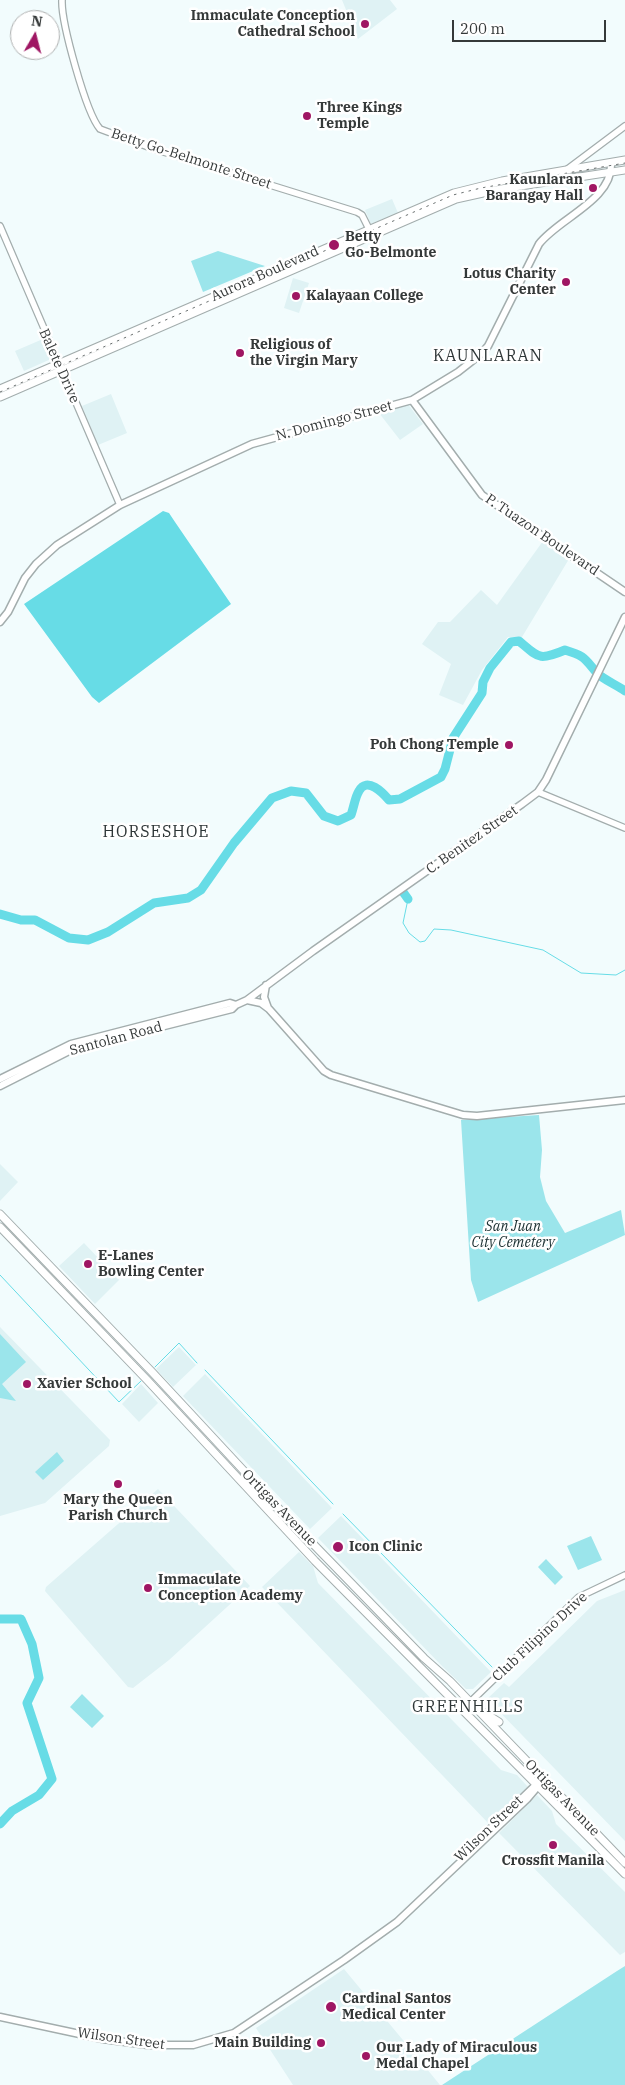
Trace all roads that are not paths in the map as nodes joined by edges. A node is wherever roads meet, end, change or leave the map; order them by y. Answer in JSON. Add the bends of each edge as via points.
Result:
{"nodes":[{"id":1,"x":62,"y":0,"type":"edge"},
{"id":2,"x":625,"y":126,"type":"edge"},
{"id":3,"x":625,"y":160,"type":"edge"},
{"id":4,"x":611,"y":163,"type":"junction"},
{"id":5,"x":565,"y":170,"type":"junction"},
{"id":6,"x":625,"y":170,"type":"edge"},
{"id":7,"x":611,"y":172,"type":"junction"},
{"id":8,"x":553,"y":181,"type":"junction"},
{"id":9,"x":0,"y":226,"type":"edge"},
{"id":10,"x":370,"y":231,"type":"junction"},
{"id":11,"x":60,"y":367,"type":"junction"},
{"id":12,"x":0,"y":390,"type":"edge"},
{"id":13,"x":0,"y":397,"type":"edge"},
{"id":14,"x":412,"y":400,"type":"junction"},
{"id":15,"x":120,"y":505,"type":"junction"},
{"id":16,"x":625,"y":592,"type":"edge"},
{"id":17,"x":625,"y":618,"type":"edge"},
{"id":18,"x":0,"y":622,"type":"edge"},
{"id":19,"x":538,"y":792,"type":"junction"},
{"id":20,"x":625,"y":828,"type":"edge"},
{"id":21,"x":266,"y":985,"type":"junction"},
{"id":22,"x":247,"y":1000,"type":"junction"},
{"id":23,"x":236,"y":1005,"type":"junction"},
{"id":24,"x":269,"y":1009,"type":"junction"},
{"id":25,"x":0,"y":1079,"type":"edge"},
{"id":26,"x":0,"y":1086,"type":"edge"},
{"id":27,"x":625,"y":1100,"type":"edge"},
{"id":28,"x":0,"y":1214,"type":"edge"},
{"id":29,"x":0,"y":1227,"type":"edge"},
{"id":30,"x":625,"y":1575,"type":"edge"},
{"id":31,"x":470,"y":1702,"type":"junction"},
{"id":32,"x":462,"y":1710,"type":"junction"},
{"id":33,"x":478,"y":1711,"type":"junction"},
{"id":34,"x":499,"y":1722,"type":"dead end"},
{"id":35,"x":544,"y":1779,"type":"junction"},
{"id":36,"x":536,"y":1786,"type":"junction"},
{"id":37,"x":625,"y":1863,"type":"edge"},
{"id":38,"x":625,"y":1874,"type":"edge"},
{"id":39,"x":339,"y":1962,"type":"junction"},
{"id":40,"x":0,"y":2017,"type":"edge"}],
"edges":[{"from":1,"to":10,"type":"street","name":"Betty Go-Belmonte Street","via":[[63,20],[73,60],[100,129],[357,212],[362,214]]},
{"from":2,"to":5,"type":"street"},
{"from":3,"to":4,"type":"main road","name":"Aurora Boulevard"},
{"from":4,"to":5,"type":"main road","name":"Aurora Boulevard"},
{"from":4,"to":7,"type":"main road"},
{"from":5,"to":8,"type":"street"},
{"from":5,"to":10,"type":"main road","name":"Aurora Boulevard","via":[[454,193]]},
{"from":6,"to":7,"type":"main road","name":"Aurora Boulevard"},
{"from":7,"to":8,"type":"main road","name":"Aurora Boulevard"},
{"from":7,"to":14,"type":"main road","name":"N. Domingo Street","via":[[610,179],[598,193],[539,244],[488,346],[453,375]]},
{"from":8,"to":10,"type":"main road","name":"Aurora Boulevard","via":[[456,199]]},
{"from":9,"to":11,"type":"street","name":"Balete Drive"},
{"from":10,"to":11,"type":"main road","name":"Aurora Boulevard"},
{"from":11,"to":12,"type":"main road","name":"Aurora Boulevard"},
{"from":11,"to":13,"type":"main road","name":"Aurora Boulevard"},
{"from":11,"to":15,"type":"street","name":"Balete Drive"},
{"from":14,"to":15,"type":"main road","name":"N. Domingo Street","via":[[252,444]]},
{"from":14,"to":16,"type":"main road","name":"P. Tuazon Boulevard","via":[[482,494]]},
{"from":15,"to":18,"type":"main road","name":"N. Domingo Street","via":[[57,545],[36,564]]},
{"from":17,"to":19,"type":"main road","name":"C. Benitez Street"},
{"from":19,"to":20,"type":"street"},
{"from":19,"to":21,"type":"main road","name":"C. Benitez Street"},
{"from":21,"to":22,"type":"main road","name":"C. Benitez Street"},
{"from":21,"to":24,"type":"main road","via":[[264,997]]},
{"from":22,"to":23,"type":"main road","name":"Santolan Road"},
{"from":22,"to":24,"type":"main road","via":[[261,1003]]},
{"from":23,"to":25,"type":"main road","name":"Santolan Road","via":[[230,1003],[71,1044]]},
{"from":23,"to":26,"type":"main road","name":"Santolan Road","via":[[232,1009],[73,1049]]},
{"from":24,"to":27,"type":"main road","via":[[324,1071],[463,1115]]},
{"from":28,"to":31,"type":"main road","name":"Ortigas Avenue","via":[[283,1513]]},
{"from":29,"to":32,"type":"main road","name":"Ortigas Avenue","via":[[310,1555]]},
{"from":30,"to":31,"type":"street","name":"Club Filipino Drive","via":[[579,1597]]},
{"from":31,"to":32,"type":"street","name":"Club Filipino Drive"},
{"from":31,"to":33,"type":"main road","name":"Ortigas Avenue"},
{"from":32,"to":36,"type":"main road","name":"Ortigas Avenue"},
{"from":33,"to":34,"type":"main road"},
{"from":33,"to":35,"type":"main road","name":"Ortigas Avenue"},
{"from":35,"to":36,"type":"main road","name":"Wilson Street"},
{"from":35,"to":37,"type":"main road","name":"Ortigas Avenue"},
{"from":36,"to":38,"type":"main road","name":"Ortigas Avenue"},
{"from":36,"to":39,"type":"main road","name":"Wilson Street","via":[[394,1919]]},
{"from":36,"to":39,"type":"main road","name":"Wilson Street","via":[[493,1832],[397,1922]]},
{"from":39,"to":40,"type":"main road","name":"Wilson Street","via":[[240,2029],[205,2043],[148,2045]]}]}
